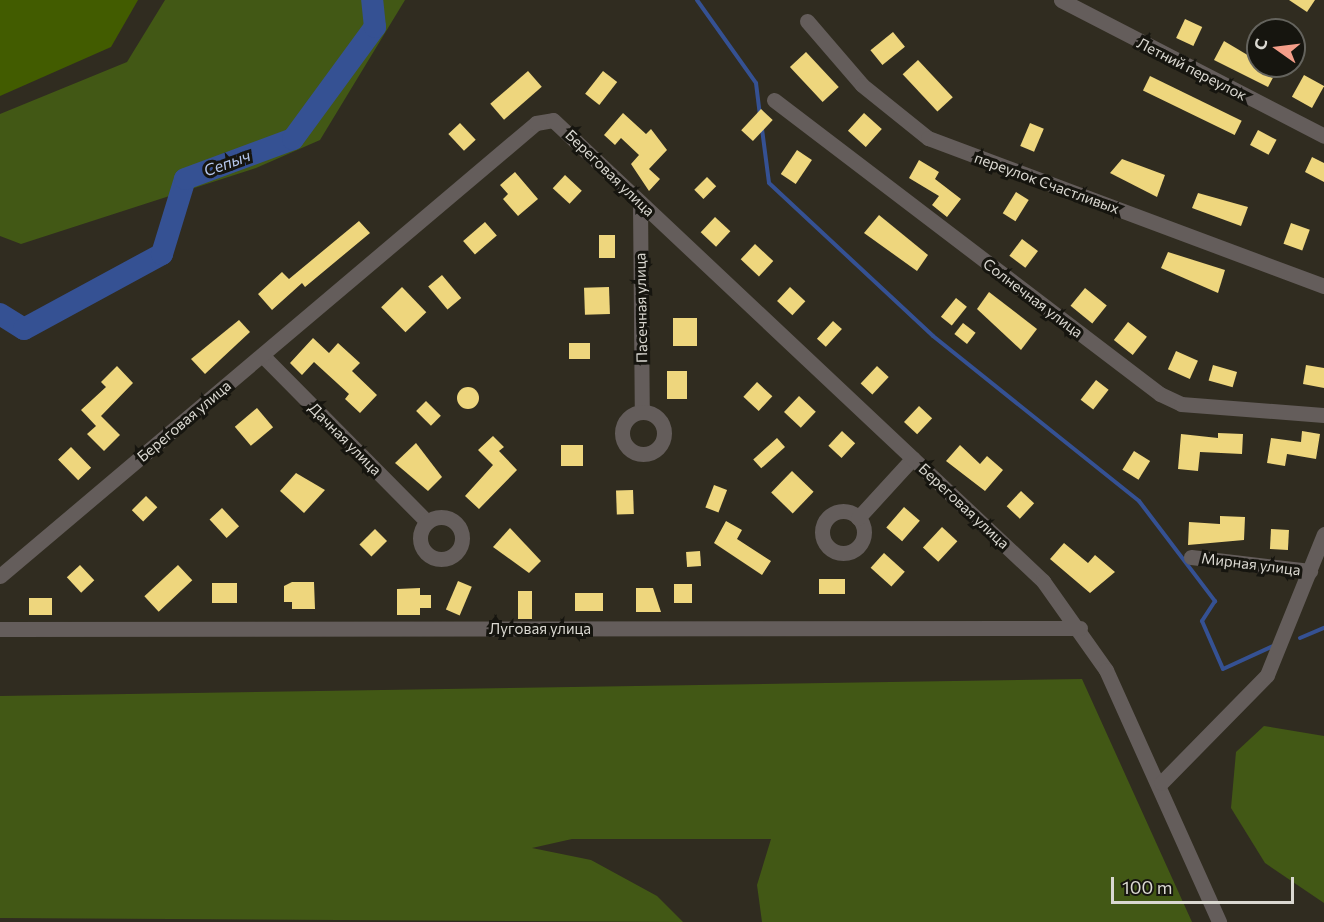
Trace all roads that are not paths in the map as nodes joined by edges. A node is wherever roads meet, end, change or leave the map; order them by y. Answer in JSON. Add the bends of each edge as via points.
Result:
{"nodes":[{"id":1,"x":1061,"y":0,"type":"edge"},
{"id":2,"x":807,"y":21,"type":"dead end"},
{"id":3,"x":774,"y":100,"type":"dead end"},
{"id":4,"x":1324,"y":136,"type":"edge"},
{"id":5,"x":640,"y":204,"type":"junction"},
{"id":6,"x":1324,"y":286,"type":"edge"},
{"id":7,"x":262,"y":355,"type":"junction"},
{"id":8,"x":642,"y":412,"type":"dead end"},
{"id":9,"x":1324,"y":415,"type":"edge"},
{"id":10,"x":913,"y":458,"type":"junction"},
{"id":11,"x":858,"y":519,"type":"dead end"},
{"id":12,"x":427,"y":522,"type":"dead end"},
{"id":13,"x":1324,"y":534,"type":"edge"},
{"id":14,"x":1191,"y":557,"type":"dead end"},
{"id":15,"x":1310,"y":571,"type":"junction"},
{"id":16,"x":0,"y":576,"type":"edge"},
{"id":17,"x":1080,"y":628,"type":"junction"},
{"id":18,"x":0,"y":629,"type":"edge"},
{"id":19,"x":1161,"y":783,"type":"junction"},
{"id":20,"x":1220,"y":922,"type":"edge"}],
"edges":[{"from":1,"to":4,"type":"street","name":"Летний переулок"},
{"from":2,"to":6,"type":"street","name":"переулок Счастливых","via":[[862,85],[928,138]]},
{"from":3,"to":9,"type":"street","name":"Солнечная улица","via":[[1160,394],[1181,404]]},
{"from":5,"to":7,"type":"street","name":"Береговая улица","via":[[564,127],[545,119]]},
{"from":5,"to":8,"type":"street","name":"Пасечная улица"},
{"from":5,"to":10,"type":"street","name":"Береговая улица"},
{"from":7,"to":12,"type":"street","name":"Дачная улица"},
{"from":7,"to":16,"type":"street","name":"Береговая улица"},
{"from":10,"to":11,"type":"street"},
{"from":10,"to":17,"type":"street","name":"Береговая улица","via":[[1043,581]]},
{"from":13,"to":15,"type":"street"},
{"from":14,"to":15,"type":"street","name":"Мирная улица"},
{"from":15,"to":19,"type":"street","via":[[1267,675]]},
{"from":17,"to":18,"type":"street","name":"Луговая улица"},
{"from":17,"to":19,"type":"street","name":"Береговая улица"},
{"from":19,"to":20,"type":"street","name":"Береговая улица"}]}
